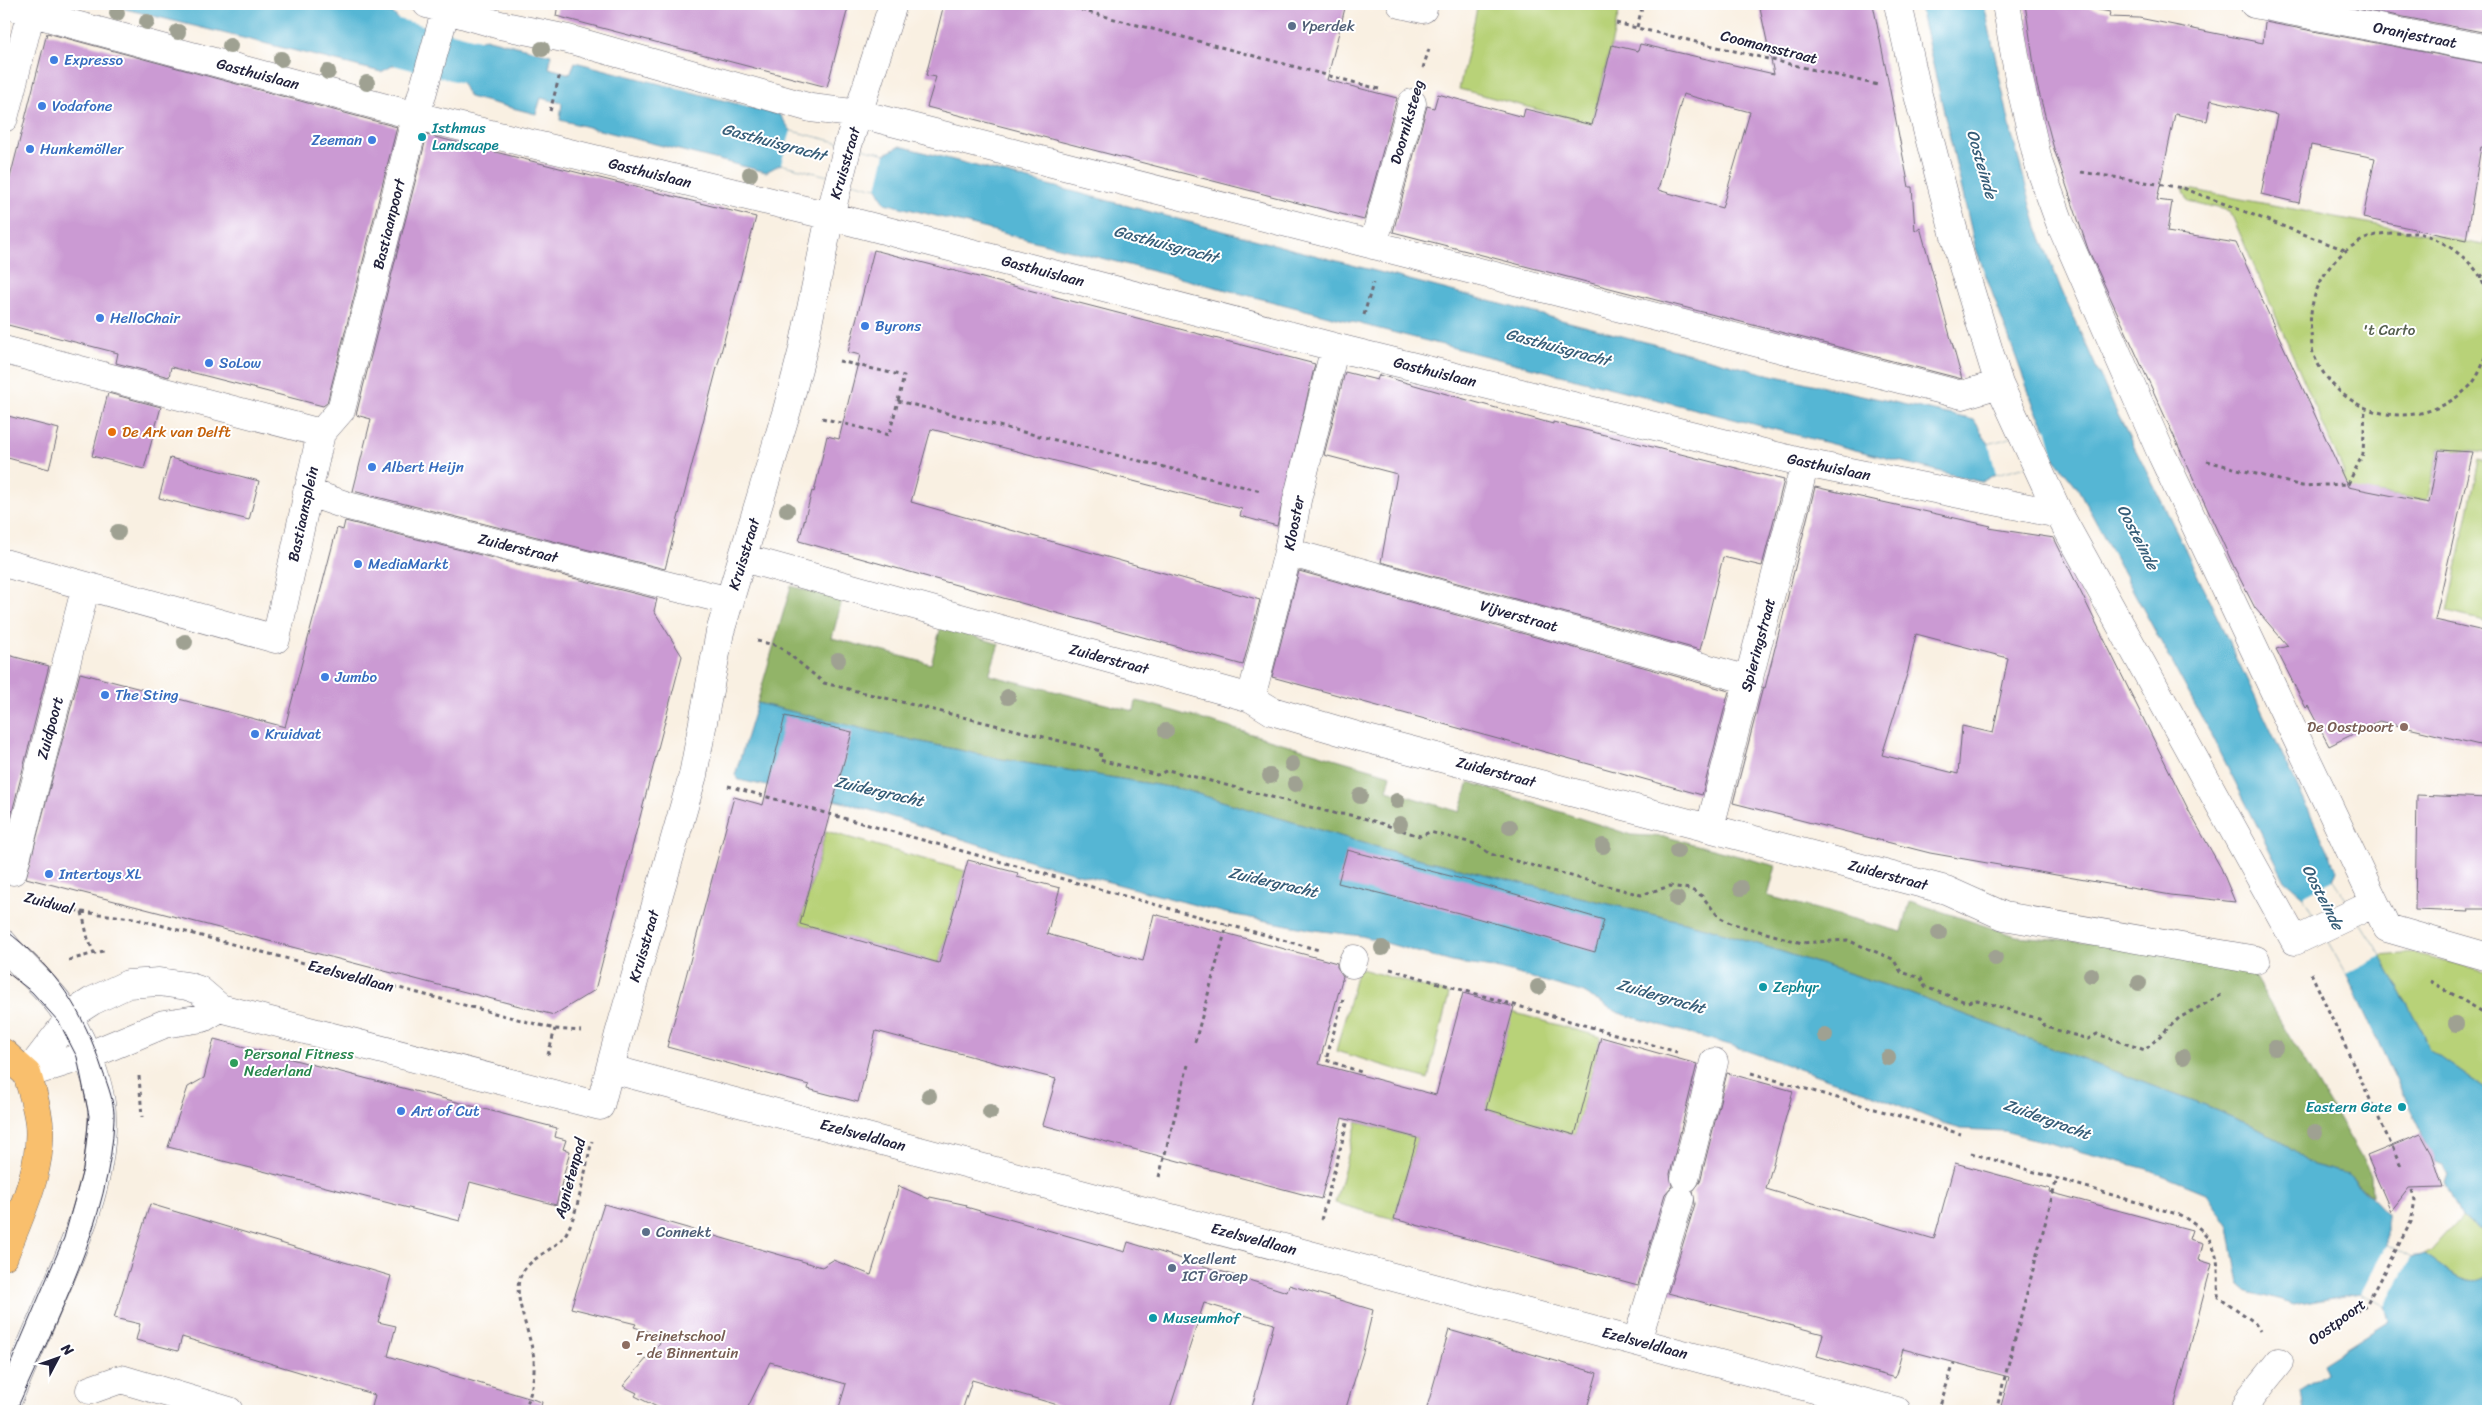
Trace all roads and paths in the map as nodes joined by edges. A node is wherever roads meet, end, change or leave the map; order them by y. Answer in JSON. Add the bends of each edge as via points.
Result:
{"nodes":[{"id":1,"x":5,"y":4,"type":"edge"},
{"id":2,"x":892,"y":4,"type":"edge"},
{"id":3,"x":1058,"y":4,"type":"edge"},
{"id":4,"x":1643,"y":4,"type":"edge"},
{"id":5,"x":1898,"y":4,"type":"edge"},
{"id":6,"x":2006,"y":4,"type":"edge"},
{"id":7,"x":2254,"y":4,"type":"edge"},
{"id":8,"x":437,"y":6,"type":"edge"},
{"id":9,"x":33,"y":7,"type":"edge"},
{"id":10,"x":1418,"y":8,"type":"edge"},
{"id":11,"x":503,"y":14,"type":"edge"},
{"id":12,"x":1616,"y":23,"type":"dead end"},
{"id":13,"x":1637,"y":27,"type":"junction"},
{"id":14,"x":2488,"y":49,"type":"edge"},
{"id":15,"x":560,"y":71,"type":"dead end"},
{"id":16,"x":1918,"y":95,"type":"junction"},
{"id":17,"x":552,"y":101,"type":"dead end"},
{"id":18,"x":1413,"y":101,"type":"junction"},
{"id":19,"x":860,"y":114,"type":"junction"},
{"id":20,"x":416,"y":116,"type":"junction"},
{"id":21,"x":4,"y":118,"type":"edge"},
{"id":22,"x":2039,"y":165,"type":"junction"},
{"id":23,"x":830,"y":216,"type":"junction"},
{"id":24,"x":1373,"y":245,"type":"junction"},
{"id":25,"x":2345,"y":250,"type":"junction"},
{"id":26,"x":2488,"y":271,"type":"edge"},
{"id":27,"x":1375,"y":274,"type":"dead end"},
{"id":28,"x":2480,"y":277,"type":"junction"},
{"id":29,"x":2488,"y":300,"type":"edge"},
{"id":30,"x":1363,"y":319,"type":"dead end"},
{"id":31,"x":1335,"y":347,"type":"junction"},
{"id":32,"x":4,"y":350,"type":"edge"},
{"id":33,"x":802,"y":353,"type":"junction"},
{"id":34,"x":2488,"y":353,"type":"edge"},
{"id":35,"x":1999,"y":384,"type":"junction"},
{"id":36,"x":898,"y":401,"type":"junction"},
{"id":37,"x":2365,"y":409,"type":"junction"},
{"id":38,"x":787,"y":410,"type":"junction"},
{"id":39,"x":321,"y":433,"type":"junction"},
{"id":40,"x":2162,"y":455,"type":"junction"},
{"id":41,"x":1805,"y":463,"type":"junction"},
{"id":42,"x":307,"y":492,"type":"junction"},
{"id":43,"x":1298,"y":500,"type":"junction"},
{"id":44,"x":2059,"y":514,"type":"junction"},
{"id":45,"x":1288,"y":552,"type":"junction"},
{"id":46,"x":743,"y":558,"type":"junction"},
{"id":47,"x":4,"y":563,"type":"edge"},
{"id":48,"x":86,"y":586,"type":"junction"},
{"id":49,"x":730,"y":601,"type":"junction"},
{"id":50,"x":720,"y":632,"type":"junction"},
{"id":51,"x":1749,"y":680,"type":"junction"},
{"id":52,"x":1251,"y":698,"type":"junction"},
{"id":53,"x":1710,"y":827,"type":"junction"},
{"id":54,"x":13,"y":871,"type":"dead end"},
{"id":55,"x":35,"y":899,"type":"dead end"},
{"id":56,"x":2369,"y":905,"type":"junction"},
{"id":57,"x":82,"y":912,"type":"junction"},
{"id":58,"x":1226,"y":926,"type":"dead end"},
{"id":59,"x":2304,"y":936,"type":"junction"},
{"id":60,"x":94,"y":953,"type":"dead end"},
{"id":61,"x":9,"y":954,"type":"edge"},
{"id":62,"x":2488,"y":957,"type":"edge"},
{"id":63,"x":2256,"y":960,"type":"joint"},
{"id":64,"x":1353,"y":961,"type":"dead end"},
{"id":65,"x":220,"y":1008,"type":"junction"},
{"id":66,"x":69,"y":1019,"type":"junction"},
{"id":67,"x":618,"y":1034,"type":"junction"},
{"id":68,"x":1195,"y":1042,"type":"dead end"},
{"id":69,"x":4,"y":1053,"type":"edge"},
{"id":70,"x":87,"y":1055,"type":"junction"},
{"id":71,"x":1714,"y":1062,"type":"dead end"},
{"id":72,"x":1188,"y":1065,"type":"dead end"},
{"id":73,"x":611,"y":1069,"type":"junction"},
{"id":74,"x":16,"y":1074,"type":"edge"},
{"id":75,"x":1361,"y":1075,"type":"dead end"},
{"id":76,"x":600,"y":1106,"type":"junction"},
{"id":77,"x":1348,"y":1120,"type":"dead end"},
{"id":78,"x":1971,"y":1153,"type":"dead end"},
{"id":79,"x":2402,"y":1168,"type":"dead end"},
{"id":80,"x":2058,"y":1178,"type":"junction"},
{"id":81,"x":2412,"y":1190,"type":"dead end"},
{"id":82,"x":1150,"y":1211,"type":"junction"},
{"id":83,"x":1312,"y":1254,"type":"junction"},
{"id":84,"x":4,"y":1256,"type":"edge"},
{"id":85,"x":1637,"y":1341,"type":"junction"},
{"id":86,"x":2279,"y":1362,"type":"junction"},
{"id":87,"x":1954,"y":1364,"type":"dead end"},
{"id":88,"x":90,"y":1390,"type":"dead end"},
{"id":89,"x":4,"y":1409,"type":"edge"},
{"id":90,"x":229,"y":1411,"type":"edge"},
{"id":91,"x":525,"y":1411,"type":"edge"},
{"id":92,"x":1897,"y":1411,"type":"edge"},
{"id":93,"x":1938,"y":1411,"type":"edge"},
{"id":94,"x":1996,"y":1411,"type":"edge"},
{"id":95,"x":2244,"y":1411,"type":"edge"}],
"edges":[{"from":1,"to":9,"type":"street","name":"Gasthuislaan"},
{"from":2,"to":19,"type":"street","name":"Kruisstraat"},
{"from":3,"to":18,"type":"path"},
{"from":4,"to":13,"type":"path"},
{"from":5,"to":16,"type":"street"},
{"from":6,"to":22,"type":"street"},
{"from":7,"to":14,"type":"street","name":"Oranjestraat"},
{"from":8,"to":11,"type":"street"},
{"from":8,"to":20,"type":"street","name":"Bastiaanpoort","via":[[439,39]]},
{"from":9,"to":20,"type":"street","name":"Gasthuislaan","via":[[68,23]]},
{"from":9,"to":21,"type":"street"},
{"from":10,"to":18,"type":"path","name":"Doorniksteeg","via":[[1435,30]]},
{"from":11,"to":19,"type":"street","via":[[568,39],[811,108]]},
{"from":12,"to":13,"type":"path","name":"Coomansstraat"},
{"from":13,"to":16,"type":"path","name":"Coomansstraat"},
{"from":15,"to":17,"type":"path"},
{"from":16,"to":35,"type":"street","via":[[1962,263]]},
{"from":18,"to":24,"type":"street","name":"Doorniksteeg"},
{"from":19,"to":23,"type":"street","name":"Kruisstraat","via":[[848,145]]},
{"from":19,"to":24,"type":"street"},
{"from":20,"to":23,"type":"street","name":"Gasthuislaan"},
{"from":20,"to":39,"type":"street","name":"Bastiaanpoort","via":[[340,410]]},
{"from":22,"to":25,"type":"path","via":[[2183,188]]},
{"from":22,"to":40,"type":"street","via":[[2060,224]]},
{"from":23,"to":31,"type":"street","name":"Gasthuislaan"},
{"from":23,"to":33,"type":"street","name":"Kruisstraat"},
{"from":24,"to":35,"type":"street","via":[[1962,394]]},
{"from":25,"to":28,"type":"path","via":[[2380,234],[2418,233],[2454,248]]},
{"from":25,"to":37,"type":"path","via":[[2320,279],[2309,316],[2314,354],[2333,387]]},
{"from":26,"to":28,"type":"path"},
{"from":27,"to":30,"type":"path"},
{"from":28,"to":29,"type":"path"},
{"from":31,"to":41,"type":"street","name":"Gasthuislaan"},
{"from":31,"to":43,"type":"street","name":"Klooster"},
{"from":32,"to":39,"type":"street"},
{"from":33,"to":36,"type":"path","via":[[904,376]]},
{"from":33,"to":38,"type":"street","name":"Kruisstraat"},
{"from":34,"to":37,"type":"path","via":[[2471,385],[2440,408],[2403,417]]},
{"from":35,"to":44,"type":"street"},
{"from":36,"to":38,"type":"path","via":[[889,435]]},
{"from":36,"to":43,"type":"path"},
{"from":37,"to":40,"type":"path","via":[[2363,454],[2348,484],[2302,486],[2181,453]]},
{"from":38,"to":46,"type":"street","name":"Kruisstraat"},
{"from":39,"to":42,"type":"street","name":"Bastiaansplein"},
{"from":40,"to":56,"type":"street"},
{"from":41,"to":44,"type":"street","name":"Gasthuislaan"},
{"from":41,"to":51,"type":"street","name":"Spieringstraat"},
{"from":42,"to":48,"type":"street","name":"Bastiaansplein","via":[[276,639]]},
{"from":42,"to":49,"type":"street","name":"Zuiderstraat","via":[[348,506]]},
{"from":43,"to":45,"type":"street","name":"Klooster"},
{"from":44,"to":59,"type":"street"},
{"from":45,"to":51,"type":"street","name":"Vijverstraat"},
{"from":45,"to":52,"type":"street","name":"Klooster"},
{"from":46,"to":49,"type":"street","name":"Kruisstraat"},
{"from":46,"to":52,"type":"street","name":"Zuiderstraat"},
{"from":47,"to":48,"type":"street","name":"Bastiaansplein"},
{"from":48,"to":54,"type":"street","name":"Zuidpoort"},
{"from":49,"to":50,"type":"street","name":"Kruisstraat"},
{"from":50,"to":63,"type":"path","via":[[779,646],[824,683],[1101,751],[1100,760],[1157,774],[1168,770],[1336,814],[1350,814],[1420,836],[1430,832],[1476,844],[1490,854],[1641,895],[1670,886],[1690,889],[1702,896],[1719,917],[1730,922],[1802,943],[1847,940],[1893,959],[1901,972],[1921,978],[1924,987],[1966,1002],[1977,1000],[2039,1019],[2046,1028],[2088,1039],[2097,1034],[2145,1050],[2179,1018],[2243,983]]},
{"from":50,"to":67,"type":"street","name":"Kruisstraat","via":[[693,775]]},
{"from":51,"to":53,"type":"street","name":"Spieringstraat"},
{"from":52,"to":53,"type":"street","name":"Zuiderstraat","via":[[1272,711],[1364,738]]},
{"from":53,"to":63,"type":"street","name":"Zuiderstraat","via":[[1946,890],[2004,916]]},
{"from":55,"to":57,"type":"path","name":"Zuidwal"},
{"from":56,"to":59,"type":"street"},
{"from":56,"to":62,"type":"street","via":[[2387,928]]},
{"from":57,"to":60,"type":"path","name":"Zuidwal"},
{"from":57,"to":67,"type":"path","name":"Ezelsveldlaan","via":[[133,918],[555,1030],[593,1028]]},
{"from":58,"to":68,"type":"path"},
{"from":59,"to":79,"type":"path"},
{"from":61,"to":66,"type":"street","via":[[43,982]]},
{"from":64,"to":75,"type":"path","via":[[1326,1060],[1362,1072]]},
{"from":65,"to":66,"type":"street","via":[[193,988],[139,982],[92,1001]]},
{"from":65,"to":70,"type":"street","via":[[203,1018],[164,1024]]},
{"from":65,"to":76,"type":"street"},
{"from":66,"to":70,"type":"street"},
{"from":66,"to":74,"type":"street"},
{"from":67,"to":73,"type":"street","name":"Kruisstraat"},
{"from":69,"to":74,"type":"main road"},
{"from":70,"to":74,"type":"street"},
{"from":70,"to":89,"type":"street","via":[[102,1115],[100,1164],[77,1241]]},
{"from":71,"to":85,"type":"street","via":[[1682,1188]]},
{"from":72,"to":82,"type":"path"},
{"from":73,"to":76,"type":"street","name":"Kruisstraat"},
{"from":73,"to":82,"type":"street","name":"Ezelsveldlaan"},
{"from":74,"to":84,"type":"main road","via":[[36,1104],[39,1126],[33,1182]]},
{"from":76,"to":91,"type":"path","name":"Agnietenpad","via":[[571,1223],[562,1239],[536,1257],[519,1280],[534,1358],[534,1384]]},
{"from":77,"to":83,"type":"path"},
{"from":78,"to":80,"type":"path"},
{"from":80,"to":86,"type":"path","via":[[2180,1216],[2199,1226],[2218,1259],[2218,1296],[2254,1322]]},
{"from":80,"to":94,"type":"path"},
{"from":81,"to":86,"type":"path","name":"Oostpoort","via":[[2415,1200],[2411,1222],[2366,1304]]},
{"from":82,"to":83,"type":"street","name":"Ezelsveldlaan"},
{"from":83,"to":85,"type":"street","name":"Ezelsveldlaan"},
{"from":85,"to":92,"type":"street","name":"Ezelsveldlaan"},
{"from":86,"to":95,"type":"street"},
{"from":87,"to":93,"type":"path"},
{"from":88,"to":90,"type":"street","via":[[121,1379]]}]}
